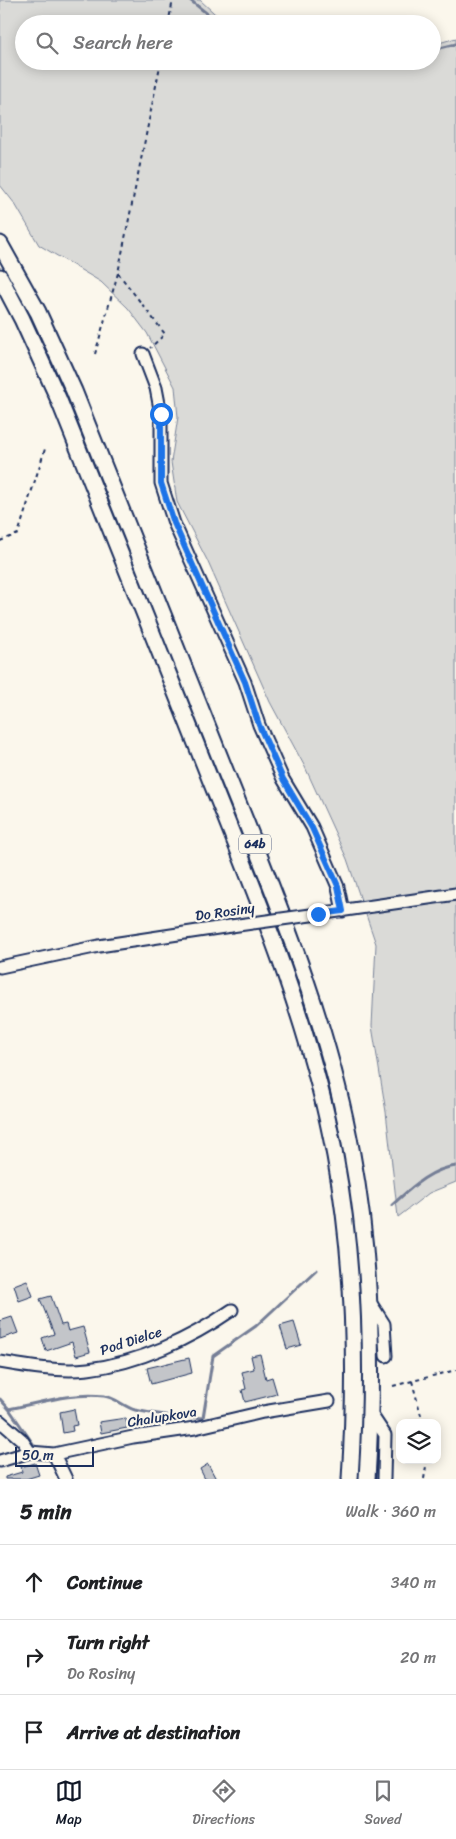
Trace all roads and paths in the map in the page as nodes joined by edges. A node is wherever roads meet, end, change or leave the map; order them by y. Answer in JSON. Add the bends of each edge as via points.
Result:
{"nodes":[{"id":1,"x":173,"y":0,"type":"edge"},
{"id":2,"x":170,"y":15,"type":"edge"},
{"id":3,"x":159,"y":70,"type":"edge"},
{"id":4,"x":0,"y":244,"type":"edge"},
{"id":5,"x":118,"y":273,"type":"junction"},
{"id":6,"x":0,"y":277,"type":"edge"},
{"id":7,"x":95,"y":354,"type":"dead end"},
{"id":8,"x":143,"y":354,"type":"joint"},
{"id":9,"x":45,"y":449,"type":"dead end"},
{"id":10,"x":0,"y":541,"type":"edge"},
{"id":11,"x":456,"y":894,"type":"edge"},
{"id":12,"x":343,"y":911,"type":"junction"},
{"id":13,"x":0,"y":967,"type":"edge"},
{"id":14,"x":370,"y":1302,"type":"junction"},
{"id":15,"x":232,"y":1310,"type":"dead end"},
{"id":16,"x":386,"y":1356,"type":"dead end"},
{"id":17,"x":0,"y":1362,"type":"edge"},
{"id":18,"x":456,"y":1370,"type":"edge"},
{"id":19,"x":412,"y":1381,"type":"junction"},
{"id":20,"x":393,"y":1386,"type":"dead end"},
{"id":21,"x":329,"y":1401,"type":"dead end"},
{"id":22,"x":371,"y":1414,"type":"junction"},
{"id":23,"x":422,"y":1419,"type":"edge"},
{"id":24,"x":0,"y":1421,"type":"edge"},
{"id":25,"x":30,"y":1452,"type":"junction"},
{"id":26,"x":54,"y":1454,"type":"junction"},
{"id":27,"x":0,"y":1460,"type":"edge"},
{"id":28,"x":426,"y":1464,"type":"edge"},
{"id":29,"x":66,"y":1479,"type":"edge"},
{"id":30,"x":350,"y":1479,"type":"edge"},
{"id":31,"x":367,"y":1479,"type":"edge"},
{"id":32,"x":384,"y":1479,"type":"edge"},
{"id":33,"x":424,"y":1479,"type":"edge"}],
"edges":[{"from":1,"to":2,"type":"path"},
{"from":3,"to":5,"type":"path"},
{"from":4,"to":14,"type":"highway","number":"64b","via":[[38,312],[74,392],[283,913],[331,1061],[352,1152]]},
{"from":5,"to":7,"type":"path"},
{"from":5,"to":8,"type":"path","via":[[165,334]]},
{"from":6,"to":30,"type":"highway","number":"64b","via":[[58,398],[266,918],[309,1047],[335,1155],[347,1239],[355,1350]]},
{"from":8,"to":12,"type":"street","via":[[156,388],[161,414],[161,483],[174,523],[245,682],[259,725],[283,779],[312,828],[338,886]]},
{"from":9,"to":10,"type":"path","via":[[18,534]]},
{"from":11,"to":12,"type":"street","name":"Do Rosiny"},
{"from":12,"to":13,"type":"street","name":"Do Rosiny","bridge":true,"via":[[99,946]]},
{"from":14,"to":16,"type":"street","via":[[384,1324]]},
{"from":14,"to":22,"type":"highway","number":"64b"},
{"from":15,"to":17,"type":"street","name":"Pod Dielce","via":[[208,1327],[117,1364],[60,1369]]},
{"from":18,"to":19,"type":"path"},
{"from":19,"to":20,"type":"path"},
{"from":19,"to":23,"type":"path"},
{"from":21,"to":26,"type":"street","name":"Chalupkova"},
{"from":22,"to":31,"type":"highway","number":"64b"},
{"from":22,"to":32,"type":"street","via":[[385,1435]]},
{"from":24,"to":25,"type":"street","via":[[22,1440]]},
{"from":25,"to":26,"type":"street","name":"Chalupkova"},
{"from":25,"to":27,"type":"street","name":"Chalupkova"},
{"from":26,"to":29,"type":"street"},
{"from":28,"to":33,"type":"path"}]}
